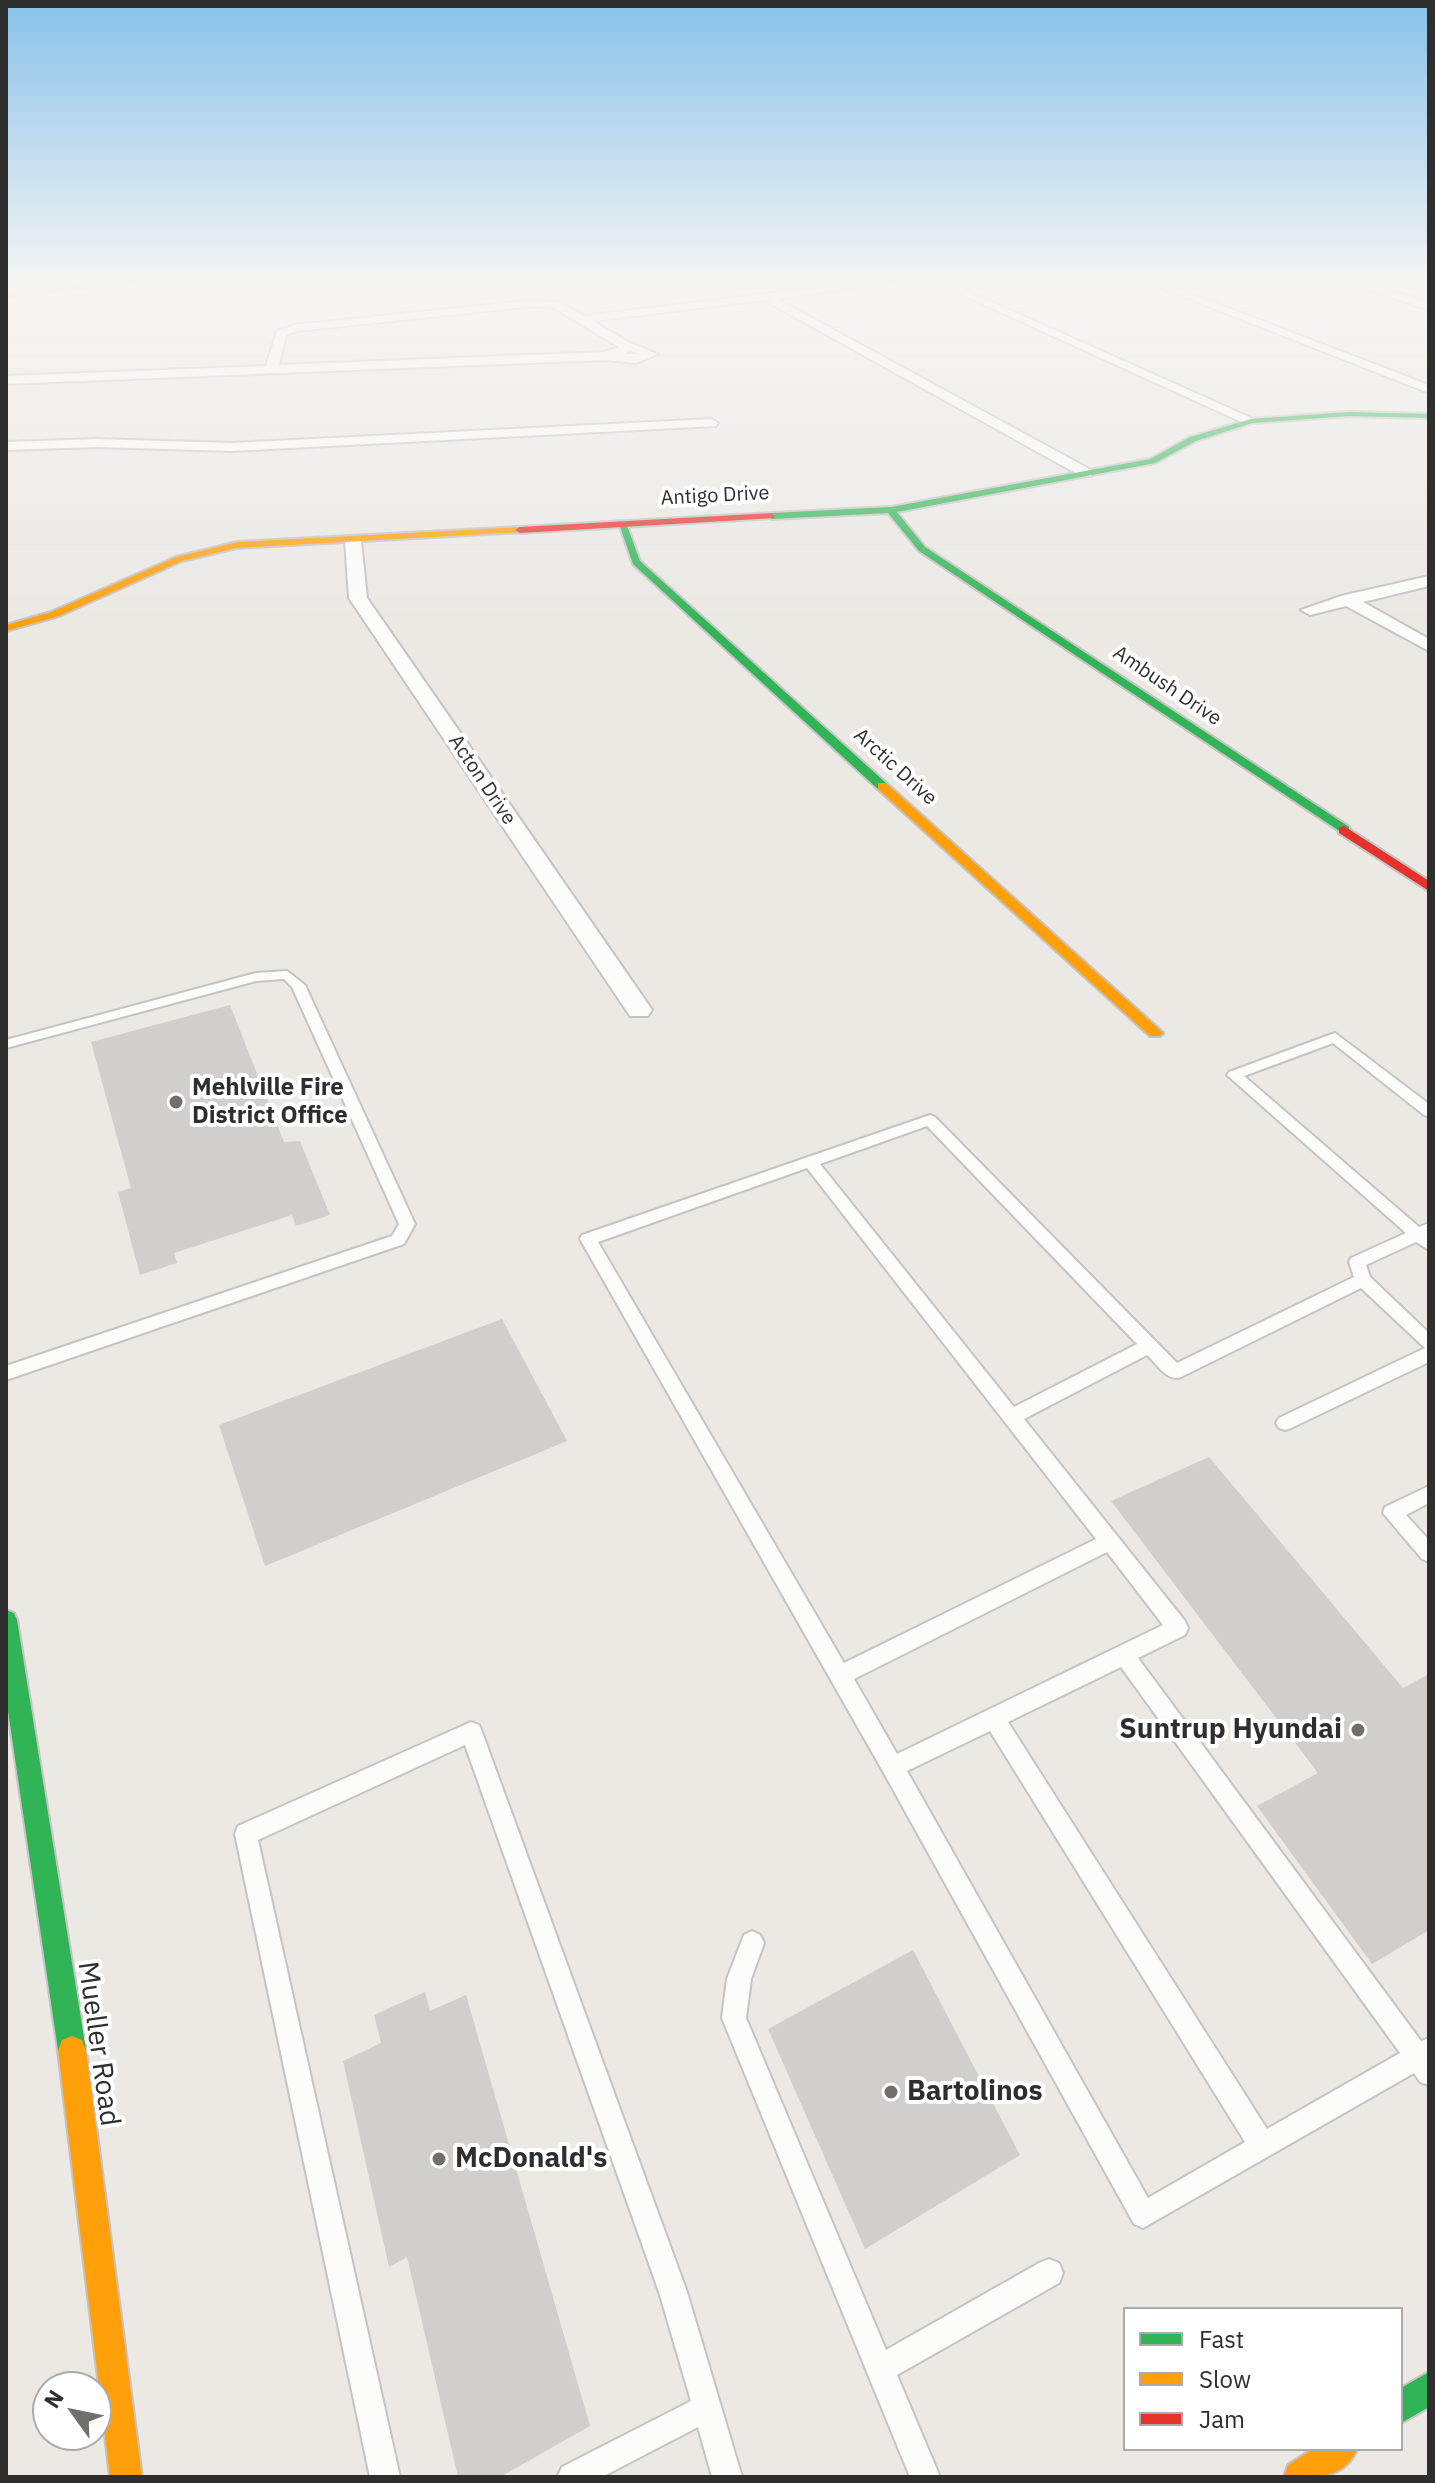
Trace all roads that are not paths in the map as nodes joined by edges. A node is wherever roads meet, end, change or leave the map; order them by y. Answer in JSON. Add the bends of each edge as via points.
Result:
{"nodes":[{"id":1,"x":948,"y":397,"type":"edge"},
{"id":2,"x":1197,"y":397,"type":"edge"},
{"id":3,"x":1429,"y":416,"type":"edge"},
{"id":4,"x":1251,"y":421,"type":"junction"},
{"id":5,"x":711,"y":423,"type":"dead end"},
{"id":6,"x":6,"y":446,"type":"edge"},
{"id":7,"x":1086,"y":473,"type":"junction"},
{"id":8,"x":891,"y":510,"type":"junction"},
{"id":9,"x":621,"y":523,"type":"junction"},
{"id":10,"x":353,"y":541,"type":"junction"},
{"id":11,"x":1429,"y":581,"type":"edge"},
{"id":12,"x":1347,"y":600,"type":"junction"},
{"id":13,"x":1310,"y":610,"type":"dead end"},
{"id":14,"x":6,"y":628,"type":"edge"},
{"id":15,"x":1429,"y":646,"type":"edge"},
{"id":16,"x":1429,"y":887,"type":"edge"},
{"id":17,"x":639,"y":1010,"type":"dead end"},
{"id":18,"x":1155,"y":1033,"type":"dead end"},
{"id":19,"x":6,"y":1044,"type":"edge"},
{"id":20,"x":1429,"y":1112,"type":"edge"},
{"id":21,"x":811,"y":1163,"type":"junction"},
{"id":22,"x":1425,"y":1236,"type":"edge"},
{"id":23,"x":1363,"y":1280,"type":"junction"},
{"id":24,"x":1429,"y":1343,"type":"edge"},
{"id":25,"x":1149,"y":1346,"type":"junction"},
{"id":26,"x":1429,"y":1354,"type":"edge"},
{"id":27,"x":6,"y":1373,"type":"edge"},
{"id":28,"x":1012,"y":1417,"type":"junction"},
{"id":29,"x":1285,"y":1423,"type":"dead end"},
{"id":30,"x":1429,"y":1494,"type":"edge"},
{"id":31,"x":1110,"y":1541,"type":"junction"},
{"id":32,"x":1429,"y":1553,"type":"edge"},
{"id":33,"x":6,"y":1620,"type":"edge"},
{"id":34,"x":1124,"y":1655,"type":"junction"},
{"id":35,"x":839,"y":1676,"type":"junction"},
{"id":36,"x":994,"y":1719,"type":"junction"},
{"id":37,"x":893,"y":1767,"type":"junction"},
{"id":38,"x":752,"y":1943,"type":"dead end"},
{"id":39,"x":1425,"y":2060,"type":"edge"},
{"id":40,"x":1263,"y":2146,"type":"junction"},
{"id":41,"x":1049,"y":2273,"type":"dead end"},
{"id":42,"x":881,"y":2369,"type":"junction"},
{"id":43,"x":1429,"y":2388,"type":"edge"},
{"id":44,"x":1403,"y":2406,"type":"edge"},
{"id":45,"x":708,"y":2407,"type":"junction"},
{"id":46,"x":1338,"y":2451,"type":"edge"},
{"id":47,"x":126,"y":2477,"type":"edge"},
{"id":48,"x":385,"y":2477,"type":"edge"},
{"id":49,"x":572,"y":2477,"type":"edge"},
{"id":50,"x":727,"y":2477,"type":"edge"},
{"id":51,"x":925,"y":2477,"type":"edge"},
{"id":52,"x":1300,"y":2477,"type":"edge"}],
"edges":[{"from":1,"to":7,"type":"street"},
{"from":2,"to":4,"type":"street"},
{"from":3,"to":4,"type":"street","name":"Antigo Drive","via":[[1349,414]]},
{"from":4,"to":7,"type":"street","name":"Antigo Drive","via":[[1193,439],[1152,461]]},
{"from":5,"to":6,"type":"street","via":[[232,447]]},
{"from":7,"to":8,"type":"street","name":"Antigo Drive"},
{"from":8,"to":9,"type":"street","name":"Antigo Drive"},
{"from":8,"to":16,"type":"street","name":"Ambush Drive","via":[[922,549]]},
{"from":9,"to":10,"type":"street","name":"Antigo Drive"},
{"from":9,"to":18,"type":"street","name":"Arctic Drive","via":[[636,562]]},
{"from":10,"to":14,"type":"street","name":"Antigo Drive","via":[[237,545],[194,555],[55,614]]},
{"from":10,"to":17,"type":"street","name":"Acton Drive","via":[[358,598]]},
{"from":11,"to":12,"type":"street"},
{"from":12,"to":13,"type":"street"},
{"from":12,"to":15,"type":"street"},
{"from":19,"to":27,"type":"lane","via":[[256,977],[287,975],[298,985],[407,1224],[398,1240]]},
{"from":20,"to":22,"type":"lane","via":[[1335,1037],[1234,1075]]},
{"from":21,"to":25,"type":"lane","via":[[930,1120]]},
{"from":21,"to":28,"type":"lane"},
{"from":21,"to":35,"type":"lane","via":[[588,1239]]},
{"from":22,"to":23,"type":"lane","via":[[1357,1262]]},
{"from":23,"to":24,"type":"lane"},
{"from":23,"to":25,"type":"lane","via":[[1175,1372]]},
{"from":25,"to":28,"type":"lane"},
{"from":26,"to":29,"type":"lane"},
{"from":28,"to":31,"type":"lane"},
{"from":30,"to":32,"type":"lane","via":[[1392,1513]]},
{"from":31,"to":34,"type":"lane","via":[[1178,1628]]},
{"from":31,"to":35,"type":"lane"},
{"from":33,"to":47,"type":"street","name":"Mueller Road","via":[[72,2053]]},
{"from":34,"to":36,"type":"lane"},
{"from":34,"to":39,"type":"lane"},
{"from":35,"to":37,"type":"lane"},
{"from":36,"to":37,"type":"lane"},
{"from":36,"to":40,"type":"lane"},
{"from":37,"to":40,"type":"lane","via":[[1143,2215]]},
{"from":38,"to":42,"type":"lane","via":[[739,1979],[734,2018]]},
{"from":39,"to":40,"type":"lane"},
{"from":41,"to":42,"type":"lane"},
{"from":42,"to":51,"type":"lane"},
{"from":43,"to":44,"type":"street"},
{"from":45,"to":48,"type":"lane","via":[[673,2292],[471,1732],[246,1834]]},
{"from":45,"to":49,"type":"lane"},
{"from":45,"to":50,"type":"lane"},
{"from":46,"to":52,"type":"street"}]}
